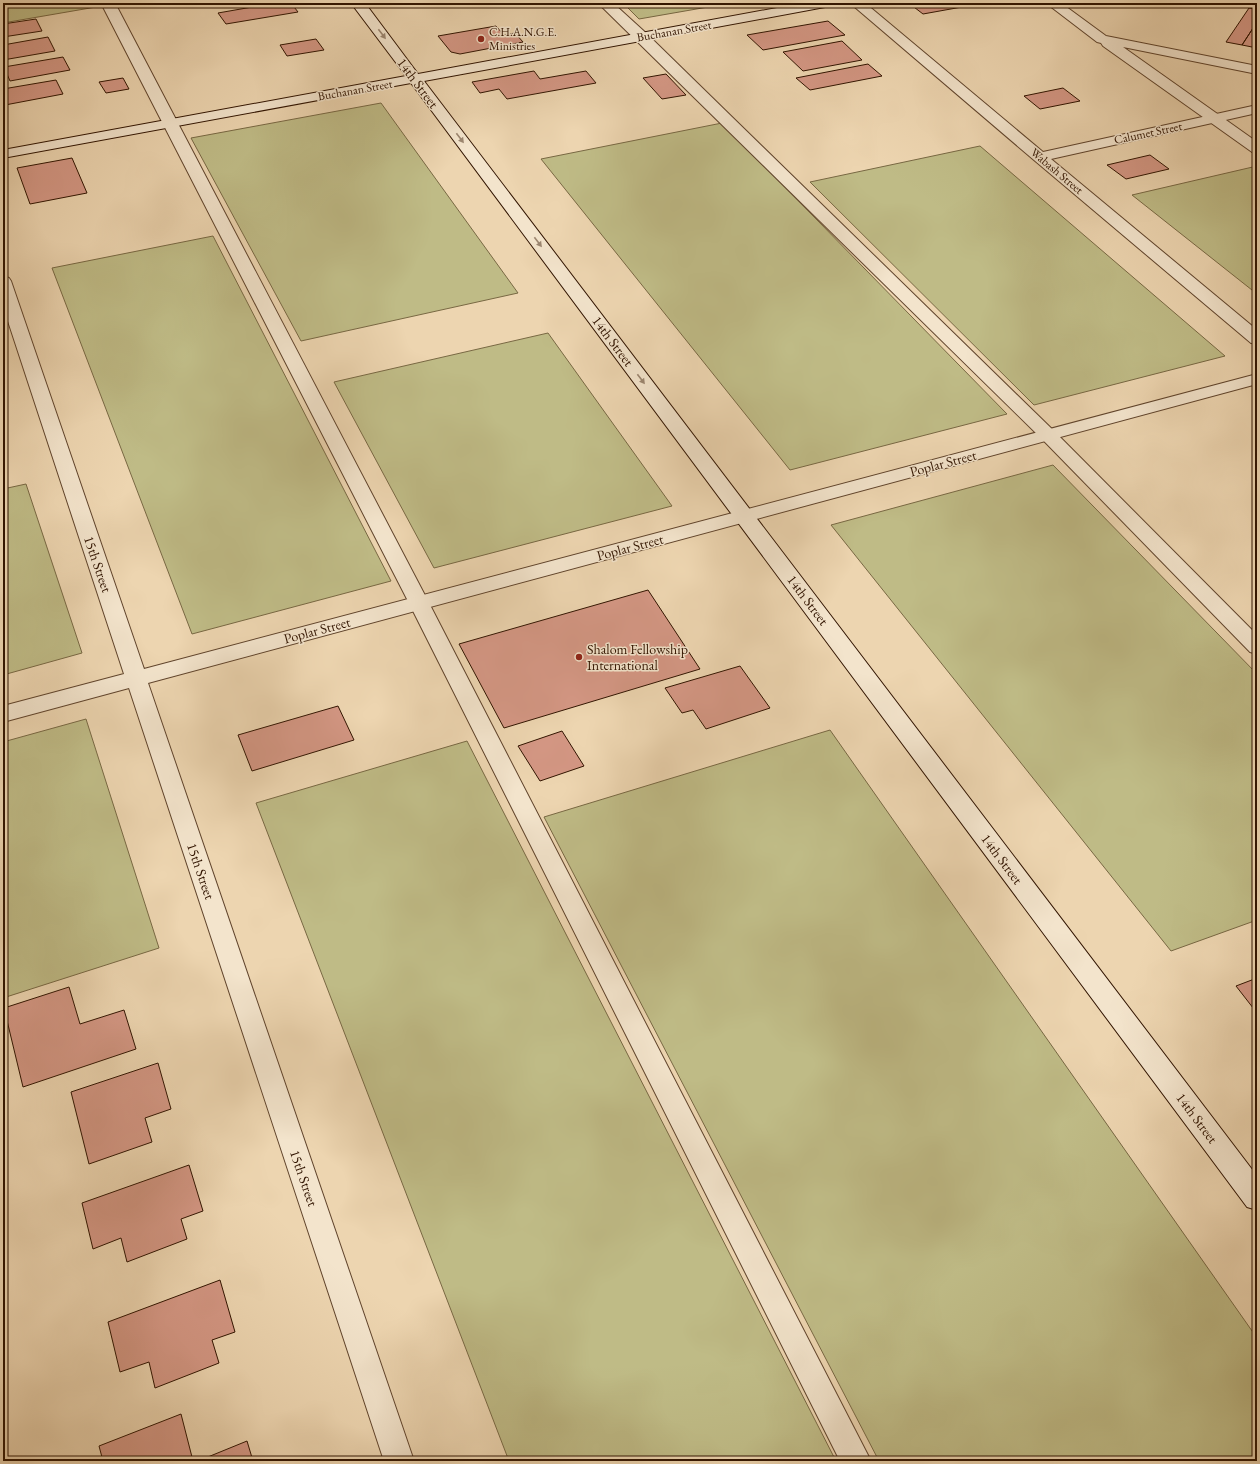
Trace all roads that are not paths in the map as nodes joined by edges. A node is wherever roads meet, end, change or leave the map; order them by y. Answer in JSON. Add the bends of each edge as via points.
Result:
{"nodes":[{"id":1,"x":108,"y":3,"type":"edge"},
{"id":2,"x":358,"y":3,"type":"edge"},
{"id":3,"x":605,"y":3,"type":"edge"},
{"id":4,"x":825,"y":3,"type":"edge"},
{"id":5,"x":857,"y":3,"type":"edge"},
{"id":6,"x":1053,"y":3,"type":"edge"},
{"id":7,"x":642,"y":36,"type":"junction"},
{"id":8,"x":1102,"y":39,"type":"junction"},
{"id":9,"x":1257,"y":70,"type":"edge"},
{"id":10,"x":416,"y":79,"type":"junction"},
{"id":11,"x":1257,"y":109,"type":"edge"},
{"id":12,"x":1214,"y":118,"type":"junction"},
{"id":13,"x":172,"y":123,"type":"junction"},
{"id":14,"x":1257,"y":149,"type":"edge"},
{"id":15,"x":3,"y":154,"type":"edge"},
{"id":16,"x":1039,"y":157,"type":"junction"},
{"id":17,"x":3,"y":281,"type":"edge"},
{"id":18,"x":1257,"y":339,"type":"edge"},
{"id":19,"x":1257,"y":379,"type":"edge"},
{"id":20,"x":1048,"y":435,"type":"junction"},
{"id":21,"x":745,"y":517,"type":"junction"},
{"id":22,"x":419,"y":603,"type":"junction"},
{"id":23,"x":1257,"y":647,"type":"edge"},
{"id":24,"x":136,"y":678,"type":"junction"},
{"id":25,"x":3,"y":714,"type":"edge"},
{"id":26,"x":1257,"y":1198,"type":"edge"},
{"id":27,"x":399,"y":1461,"type":"edge"},
{"id":28,"x":856,"y":1461,"type":"edge"}],
"edges":[{"from":1,"to":13,"type":"street"},
{"from":2,"to":10,"type":"street","name":"14th Street","one_way":true},
{"from":3,"to":7,"type":"street"},
{"from":4,"to":7,"type":"street","name":"Buchanan Street"},
{"from":5,"to":16,"type":"street","name":"Wabash Street"},
{"from":6,"to":8,"type":"street"},
{"from":7,"to":10,"type":"street","name":"Buchanan Street"},
{"from":7,"to":20,"type":"street"},
{"from":8,"to":9,"type":"street"},
{"from":8,"to":12,"type":"street"},
{"from":10,"to":13,"type":"street","name":"Buchanan Street"},
{"from":10,"to":21,"type":"street","name":"14th Street","one_way":true},
{"from":11,"to":12,"type":"street","name":"Calumet Street"},
{"from":12,"to":14,"type":"street"},
{"from":12,"to":16,"type":"street","name":"Calumet Street"},
{"from":13,"to":15,"type":"street","name":"Buchanan Street"},
{"from":13,"to":22,"type":"street"},
{"from":16,"to":18,"type":"street","name":"Wabash Street"},
{"from":17,"to":24,"type":"street","name":"15th Street"},
{"from":19,"to":20,"type":"street","name":"Poplar Street"},
{"from":20,"to":21,"type":"street","name":"Poplar Street"},
{"from":20,"to":23,"type":"street"},
{"from":21,"to":22,"type":"street","name":"Poplar Street"},
{"from":21,"to":26,"type":"street","name":"14th Street"},
{"from":22,"to":24,"type":"street","name":"Poplar Street"},
{"from":22,"to":28,"type":"street"},
{"from":24,"to":25,"type":"street","name":"Poplar Street"},
{"from":24,"to":27,"type":"street","name":"15th Street"}]}
